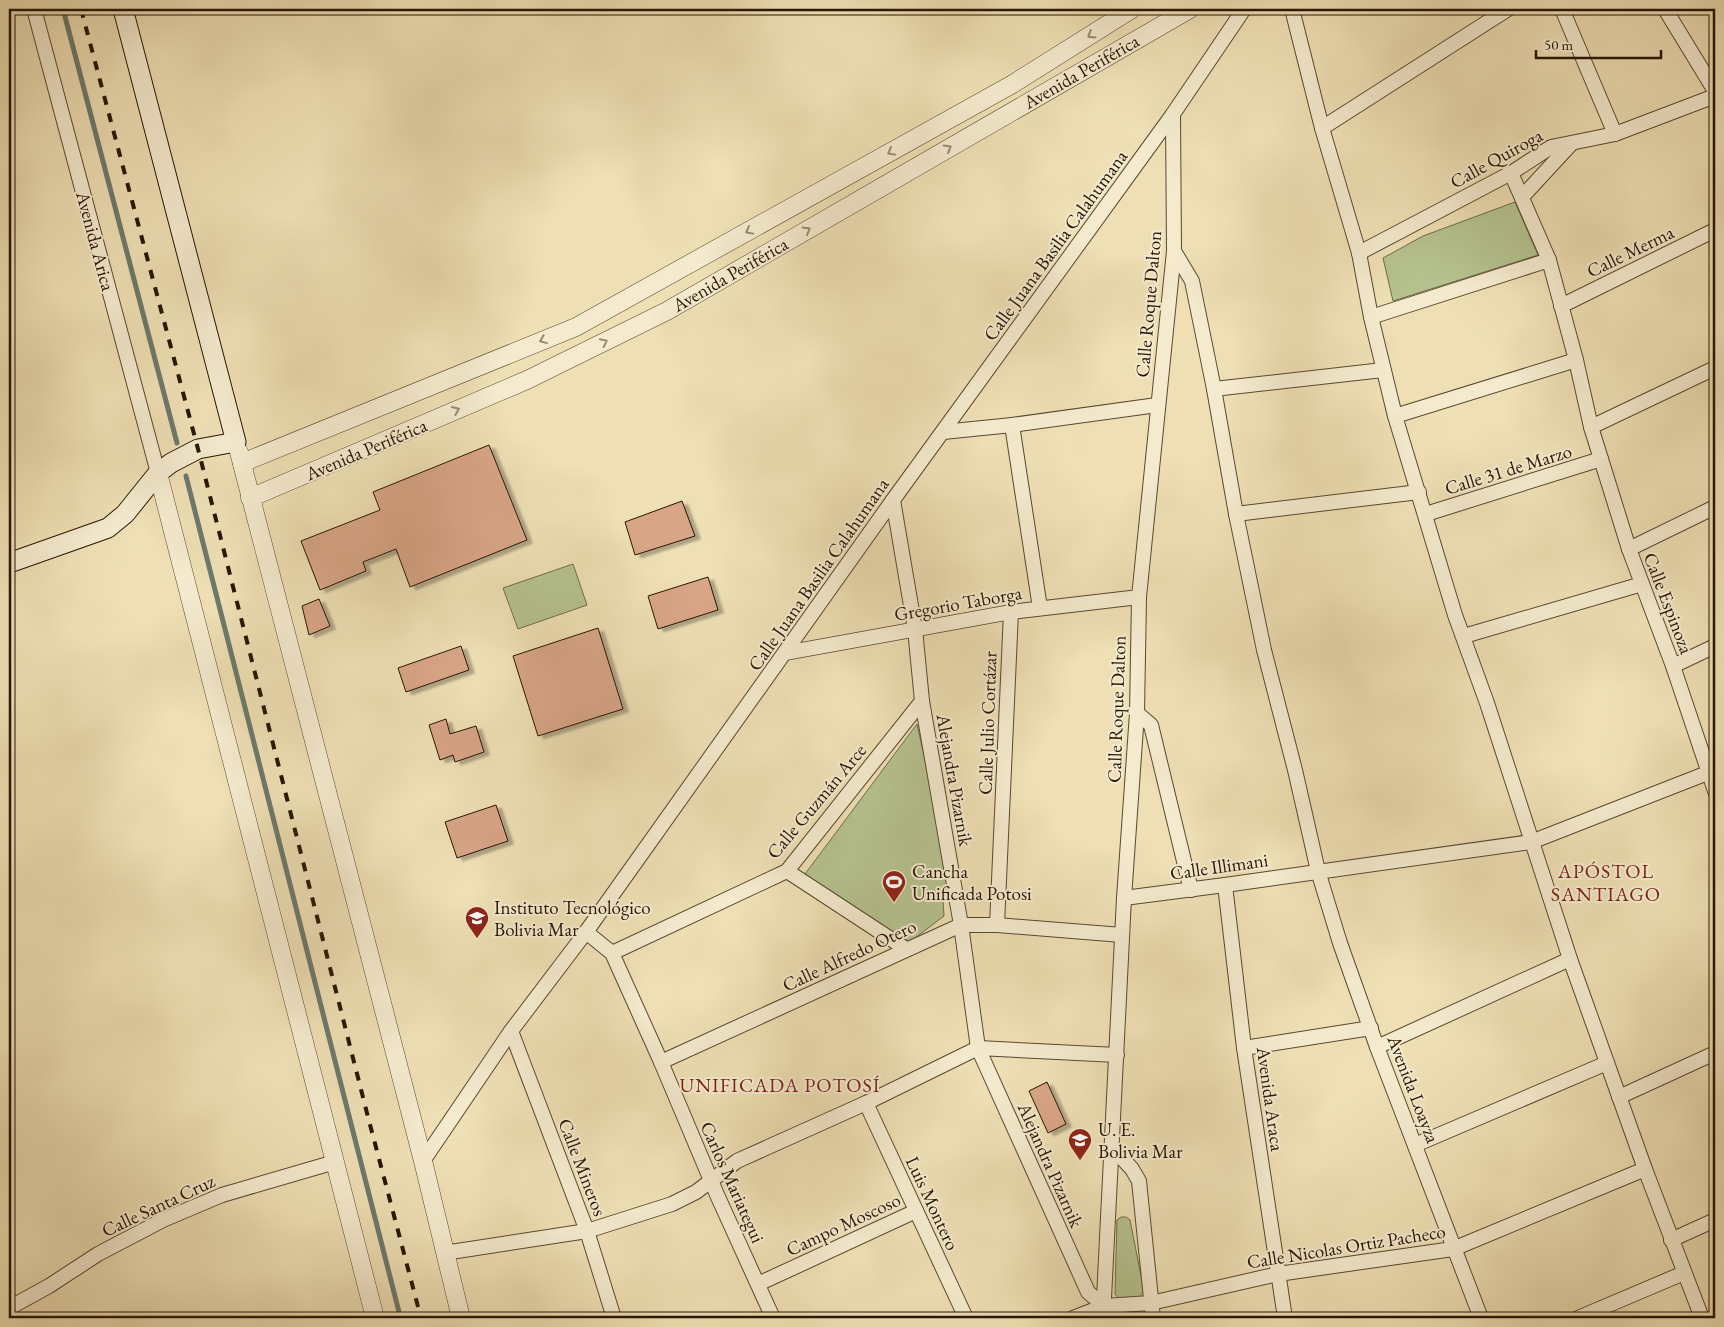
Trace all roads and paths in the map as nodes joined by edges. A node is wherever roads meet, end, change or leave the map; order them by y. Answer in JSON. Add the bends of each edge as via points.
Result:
{"nodes":[{"id":1,"x":34,"y":9,"type":"edge"},
{"id":2,"x":123,"y":9,"type":"edge"},
{"id":3,"x":1132,"y":9,"type":"edge"},
{"id":4,"x":1190,"y":9,"type":"edge"},
{"id":5,"x":1244,"y":9,"type":"edge"},
{"id":6,"x":1292,"y":9,"type":"edge"},
{"id":7,"x":1508,"y":9,"type":"edge"},
{"id":8,"x":1562,"y":9,"type":"edge"},
{"id":9,"x":1665,"y":9,"type":"edge"},
{"id":10,"x":1715,"y":91,"type":"edge"},
{"id":11,"x":1715,"y":96,"type":"edge"},
{"id":12,"x":1173,"y":114,"type":"junction"},
{"id":13,"x":1322,"y":128,"type":"junction"},
{"id":14,"x":1615,"y":134,"type":"junction"},
{"id":15,"x":1571,"y":144,"type":"junction"},
{"id":16,"x":1511,"y":173,"type":"junction"},
{"id":17,"x":1522,"y":197,"type":"junction"},
{"id":18,"x":1715,"y":230,"type":"edge"},
{"id":19,"x":1174,"y":251,"type":"junction"},
{"id":20,"x":1359,"y":254,"type":"junction"},
{"id":21,"x":1549,"y":260,"type":"junction"},
{"id":22,"x":1561,"y":306,"type":"junction"},
{"id":23,"x":1371,"y":317,"type":"junction"},
{"id":24,"x":1576,"y":360,"type":"junction"},
{"id":25,"x":1715,"y":368,"type":"edge"},
{"id":26,"x":1383,"y":370,"type":"junction"},
{"id":27,"x":1214,"y":389,"type":"junction"},
{"id":28,"x":1157,"y":405,"type":"junction"},
{"id":29,"x":1395,"y":416,"type":"junction"},
{"id":30,"x":1012,"y":425,"type":"junction"},
{"id":31,"x":1591,"y":427,"type":"junction"},
{"id":32,"x":943,"y":432,"type":"junction"},
{"id":33,"x":236,"y":442,"type":"junction"},
{"id":34,"x":1601,"y":459,"type":"junction"},
{"id":35,"x":242,"y":463,"type":"junction"},
{"id":36,"x":158,"y":473,"type":"junction"},
{"id":37,"x":1418,"y":492,"type":"junction"},
{"id":38,"x":250,"y":498,"type":"junction"},
{"id":39,"x":893,"y":500,"type":"junction"},
{"id":40,"x":1715,"y":507,"type":"edge"},
{"id":41,"x":1236,"y":514,"type":"junction"},
{"id":42,"x":1426,"y":514,"type":"junction"},
{"id":43,"x":1629,"y":549,"type":"junction"},
{"id":44,"x":9,"y":563,"type":"edge"},
{"id":45,"x":1642,"y":584,"type":"junction"},
{"id":46,"x":1139,"y":597,"type":"junction"},
{"id":47,"x":1040,"y":608,"type":"junction"},
{"id":48,"x":1011,"y":612,"type":"junction"},
{"id":49,"x":915,"y":629,"type":"junction"},
{"id":50,"x":1464,"y":636,"type":"junction"},
{"id":51,"x":1715,"y":646,"type":"edge"},
{"id":52,"x":786,"y":653,"type":"junction"},
{"id":53,"x":1673,"y":666,"type":"junction"},
{"id":54,"x":922,"y":701,"type":"junction"},
{"id":55,"x":1137,"y":712,"type":"junction"},
{"id":56,"x":1710,"y":772,"type":"junction"},
{"id":57,"x":1715,"y":790,"type":"edge"},
{"id":58,"x":1531,"y":842,"type":"junction"},
{"id":59,"x":787,"y":871,"type":"junction"},
{"id":60,"x":1318,"y":871,"type":"junction"},
{"id":61,"x":1225,"y":885,"type":"junction"},
{"id":62,"x":1191,"y":890,"type":"junction"},
{"id":63,"x":1124,"y":898,"type":"junction"},
{"id":64,"x":961,"y":925,"type":"junction"},
{"id":65,"x":998,"y":925,"type":"junction"},
{"id":66,"x":586,"y":932,"type":"junction"},
{"id":67,"x":1122,"y":935,"type":"junction"},
{"id":68,"x":906,"y":950,"type":"junction"},
{"id":69,"x":612,"y":953,"type":"junction"},
{"id":70,"x":1570,"y":959,"type":"junction"},
{"id":71,"x":1371,"y":1028,"type":"junction"},
{"id":72,"x":511,"y":1031,"type":"junction"},
{"id":73,"x":1377,"y":1046,"type":"junction"},
{"id":74,"x":978,"y":1048,"type":"junction"},
{"id":75,"x":1244,"y":1048,"type":"junction"},
{"id":76,"x":1715,"y":1053,"type":"edge"},
{"id":77,"x":1116,"y":1055,"type":"junction"},
{"id":78,"x":661,"y":1062,"type":"junction"},
{"id":79,"x":1607,"y":1063,"type":"junction"},
{"id":80,"x":1619,"y":1097,"type":"junction"},
{"id":81,"x":866,"y":1103,"type":"junction"},
{"id":82,"x":1415,"y":1145,"type":"junction"},
{"id":83,"x":1112,"y":1147,"type":"junction"},
{"id":84,"x":423,"y":1161,"type":"junction"},
{"id":85,"x":334,"y":1162,"type":"junction"},
{"id":86,"x":1645,"y":1169,"type":"junction"},
{"id":87,"x":710,"y":1180,"type":"junction"},
{"id":88,"x":916,"y":1211,"type":"junction"},
{"id":89,"x":1715,"y":1220,"type":"edge"},
{"id":90,"x":587,"y":1231,"type":"junction"},
{"id":91,"x":1671,"y":1240,"type":"junction"},
{"id":92,"x":1453,"y":1249,"type":"junction"},
{"id":93,"x":444,"y":1253,"type":"junction"},
{"id":94,"x":1684,"y":1273,"type":"junction"},
{"id":95,"x":1278,"y":1274,"type":"junction"},
{"id":96,"x":758,"y":1284,"type":"junction"},
{"id":97,"x":1151,"y":1303,"type":"junction"},
{"id":98,"x":9,"y":1308,"type":"edge"},
{"id":99,"x":1103,"y":1312,"type":"edge"},
{"id":100,"x":375,"y":1318,"type":"edge"},
{"id":101,"x":461,"y":1318,"type":"edge"},
{"id":102,"x":614,"y":1318,"type":"edge"},
{"id":103,"x":772,"y":1318,"type":"edge"},
{"id":104,"x":966,"y":1318,"type":"edge"},
{"id":105,"x":1073,"y":1318,"type":"edge"},
{"id":106,"x":1153,"y":1318,"type":"edge"},
{"id":107,"x":1285,"y":1318,"type":"edge"},
{"id":108,"x":1481,"y":1318,"type":"edge"},
{"id":109,"x":1578,"y":1318,"type":"edge"},
{"id":110,"x":1702,"y":1318,"type":"edge"}],
"edges":[{"from":1,"to":36,"type":"street","name":"Avenida Arica"},
{"from":2,"to":33,"type":"main road"},
{"from":3,"to":35,"type":"street","name":"Avenida Periférica","one_way":true,"via":[[1011,85],[576,327]]},
{"from":38,"to":4,"type":"street","name":"Avenida Periférica","one_way":true,"via":[[527,380],[667,311]]},
{"from":5,"to":12,"type":"street","name":"Calle Juana Basilia Calahumana"},
{"from":6,"to":13,"type":"street"},
{"from":7,"to":13,"type":"street"},
{"from":8,"to":14,"type":"street"},
{"from":9,"to":10,"type":"street"},
{"from":11,"to":14,"type":"street","name":"Calle Quiroga"},
{"from":12,"to":19,"type":"street","name":"Calle Roque Dalton"},
{"from":12,"to":32,"type":"street","name":"Calle Juana Basilia Calahumana"},
{"from":13,"to":20,"type":"street"},
{"from":14,"to":15,"type":"street","name":"Calle Quiroga"},
{"from":15,"to":16,"type":"street","name":"Calle Quiroga","via":[[1551,147]]},
{"from":15,"to":17,"type":"street"},
{"from":16,"to":17,"type":"street","name":"Calle Espinoza"},
{"from":16,"to":20,"type":"street","name":"Calle Quiroga"},
{"from":17,"to":21,"type":"street","name":"Calle Espinoza"},
{"from":18,"to":22,"type":"street","name":"Calle Merma"},
{"from":19,"to":27,"type":"street","name":"Avenida Loayza","via":[[1192,281]]},
{"from":19,"to":28,"type":"street","name":"Calle Roque Dalton"},
{"from":20,"to":23,"type":"street"},
{"from":21,"to":22,"type":"street","name":"Calle Espinoza"},
{"from":21,"to":23,"type":"street"},
{"from":22,"to":24,"type":"street","name":"Calle Espinoza"},
{"from":23,"to":26,"type":"street"},
{"from":24,"to":29,"type":"street"},
{"from":24,"to":31,"type":"street","name":"Calle Espinoza"},
{"from":25,"to":31,"type":"street"},
{"from":26,"to":27,"type":"street"},
{"from":26,"to":29,"type":"street"},
{"from":27,"to":41,"type":"street","name":"Avenida Loayza"},
{"from":28,"to":30,"type":"street"},
{"from":28,"to":46,"type":"street","name":"Calle Roque Dalton"},
{"from":29,"to":37,"type":"street"},
{"from":30,"to":32,"type":"street"},
{"from":30,"to":47,"type":"street"},
{"from":31,"to":34,"type":"street","name":"Calle Espinoza"},
{"from":32,"to":39,"type":"street","name":"Calle Juana Basilia Calahumana"},
{"from":33,"to":35,"type":"street"},
{"from":33,"to":36,"type":"main road","via":[[198,449]]},
{"from":34,"to":42,"type":"street","name":"Calle 31 de Marzo"},
{"from":34,"to":43,"type":"street","name":"Calle Espinoza"},
{"from":35,"to":38,"type":"street"},
{"from":36,"to":44,"type":"main road","via":[[125,514],[108,528]]},
{"from":36,"to":85,"type":"street"},
{"from":37,"to":41,"type":"street"},
{"from":37,"to":42,"type":"street"},
{"from":38,"to":84,"type":"street"},
{"from":39,"to":49,"type":"street","name":"Alejandra Pizarnik"},
{"from":39,"to":52,"type":"street","name":"Calle Juana Basilia Calahumana"},
{"from":40,"to":43,"type":"street"},
{"from":41,"to":60,"type":"street","name":"Avenida Loayza","via":[[1264,650]]},
{"from":42,"to":50,"type":"street"},
{"from":43,"to":45,"type":"street","name":"Calle Espinoza"},
{"from":45,"to":50,"type":"street"},
{"from":45,"to":53,"type":"street","name":"Calle Espinoza"},
{"from":46,"to":47,"type":"street","name":"Gregorio Taborga"},
{"from":46,"to":55,"type":"street","name":"Calle Roque Dalton"},
{"from":47,"to":48,"type":"street","name":"Gregorio Taborga"},
{"from":48,"to":49,"type":"street","name":"Gregorio Taborga"},
{"from":48,"to":65,"type":"street","name":"Calle Julio Cortázar"},
{"from":49,"to":52,"type":"street","name":"Gregorio Taborga"},
{"from":49,"to":54,"type":"street","name":"Alejandra Pizarnik"},
{"from":50,"to":58,"type":"street"},
{"from":51,"to":53,"type":"street"},
{"from":52,"to":66,"type":"street","name":"Calle Juana Basilia Calahumana"},
{"from":53,"to":56,"type":"street","name":"Calle Espinoza"},
{"from":54,"to":59,"type":"street","name":"Calle Guzmán Arce"},
{"from":54,"to":64,"type":"street","name":"Alejandra Pizarnik"},
{"from":55,"to":62,"type":"street","via":[[1151,725]]},
{"from":55,"to":63,"type":"street","name":"Calle Roque Dalton"},
{"from":56,"to":57,"type":"street","name":"Calle Espinoza"},
{"from":56,"to":58,"type":"street","name":"Calle Illimani"},
{"from":58,"to":60,"type":"street","name":"Calle Illimani"},
{"from":58,"to":70,"type":"street"},
{"from":59,"to":68,"type":"street"},
{"from":59,"to":69,"type":"street","name":"Calle Guzmán Arce"},
{"from":60,"to":61,"type":"street","name":"Calle Illimani"},
{"from":60,"to":71,"type":"street","name":"Avenida Loayza"},
{"from":61,"to":62,"type":"street","name":"Calle Illimani"},
{"from":61,"to":75,"type":"street","name":"Avenida Araca"},
{"from":62,"to":63,"type":"street","name":"Calle Illimani"},
{"from":63,"to":67,"type":"street","name":"Calle Roque Dalton"},
{"from":64,"to":65,"type":"street","name":"Calle Alfredo Otero"},
{"from":64,"to":68,"type":"street","name":"Calle Alfredo Otero"},
{"from":64,"to":74,"type":"street","name":"Alejandra Pizarnik"},
{"from":65,"to":67,"type":"street","name":"Calle Alfredo Otero"},
{"from":66,"to":69,"type":"street","name":"Carlos Mariategui"},
{"from":66,"to":72,"type":"street","name":"Calle Juana Basilia Calahumana"},
{"from":67,"to":77,"type":"street","name":"Calle Roque Dalton"},
{"from":68,"to":78,"type":"street","name":"Calle Alfredo Otero"},
{"from":69,"to":78,"type":"street","name":"Carlos Mariategui"},
{"from":70,"to":73,"type":"street"},
{"from":70,"to":79,"type":"street"},
{"from":71,"to":73,"type":"street","name":"Avenida Loayza"},
{"from":71,"to":75,"type":"street"},
{"from":72,"to":84,"type":"street","name":"Calle Juana Basilia Calahumana"},
{"from":72,"to":90,"type":"street","name":"Calle Mineros"},
{"from":73,"to":82,"type":"street","name":"Avenida Loayza"},
{"from":74,"to":77,"type":"street"},
{"from":74,"to":81,"type":"street"},
{"from":74,"to":99,"type":"street","name":"Alejandra Pizarnik","via":[[1088,1292]]},
{"from":75,"to":95,"type":"street","name":"Avenida Araca"},
{"from":76,"to":80,"type":"street"},
{"from":77,"to":83,"type":"street","name":"Calle Roque Dalton"},
{"from":78,"to":87,"type":"street","name":"Carlos Mariategui"},
{"from":79,"to":80,"type":"street"},
{"from":79,"to":82,"type":"street"},
{"from":80,"to":86,"type":"street"},
{"from":81,"to":87,"type":"street","via":[[737,1161]]},
{"from":81,"to":88,"type":"street","name":"Luis Montero"},
{"from":82,"to":92,"type":"street","name":"Avenida Loayza"},
{"from":83,"to":97,"type":"street","via":[[1139,1181]]},
{"from":83,"to":99,"type":"street","name":"Calle Roque Dalton"},
{"from":84,"to":93,"type":"street"},
{"from":85,"to":98,"type":"street","name":"Calle Santa Cruz","via":[[222,1195],[163,1220],[98,1254]]},
{"from":85,"to":100,"type":"street","via":[[345,1194]]},
{"from":86,"to":91,"type":"street"},
{"from":86,"to":92,"type":"street","name":"Calle Nicolas Ortiz Pacheco"},
{"from":87,"to":90,"type":"street","via":[[696,1192],[672,1204]]},
{"from":87,"to":96,"type":"street","name":"Carlos Mariategui"},
{"from":88,"to":96,"type":"street","name":"Campo Moscoso"},
{"from":88,"to":104,"type":"street","name":"Luis Montero"},
{"from":89,"to":91,"type":"street"},
{"from":90,"to":93,"type":"street"},
{"from":90,"to":102,"type":"street","name":"Calle Mineros"},
{"from":91,"to":94,"type":"street"},
{"from":92,"to":95,"type":"street","name":"Calle Nicolas Ortiz Pacheco"},
{"from":92,"to":108,"type":"street","name":"Avenida Loayza"},
{"from":93,"to":101,"type":"street"},
{"from":94,"to":109,"type":"street"},
{"from":94,"to":110,"type":"street"},
{"from":95,"to":97,"type":"street","name":"Calle Nicolas Ortiz Pacheco"},
{"from":95,"to":107,"type":"street","name":"Avenida Araca"},
{"from":96,"to":103,"type":"street","name":"Carlos Mariategui"},
{"from":97,"to":99,"type":"street","name":"Calle Nicolas Ortiz Pacheco"},
{"from":97,"to":106,"type":"street"},
{"from":99,"to":105,"type":"street","name":"Calle Nicolas Ortiz Pacheco"}]}
